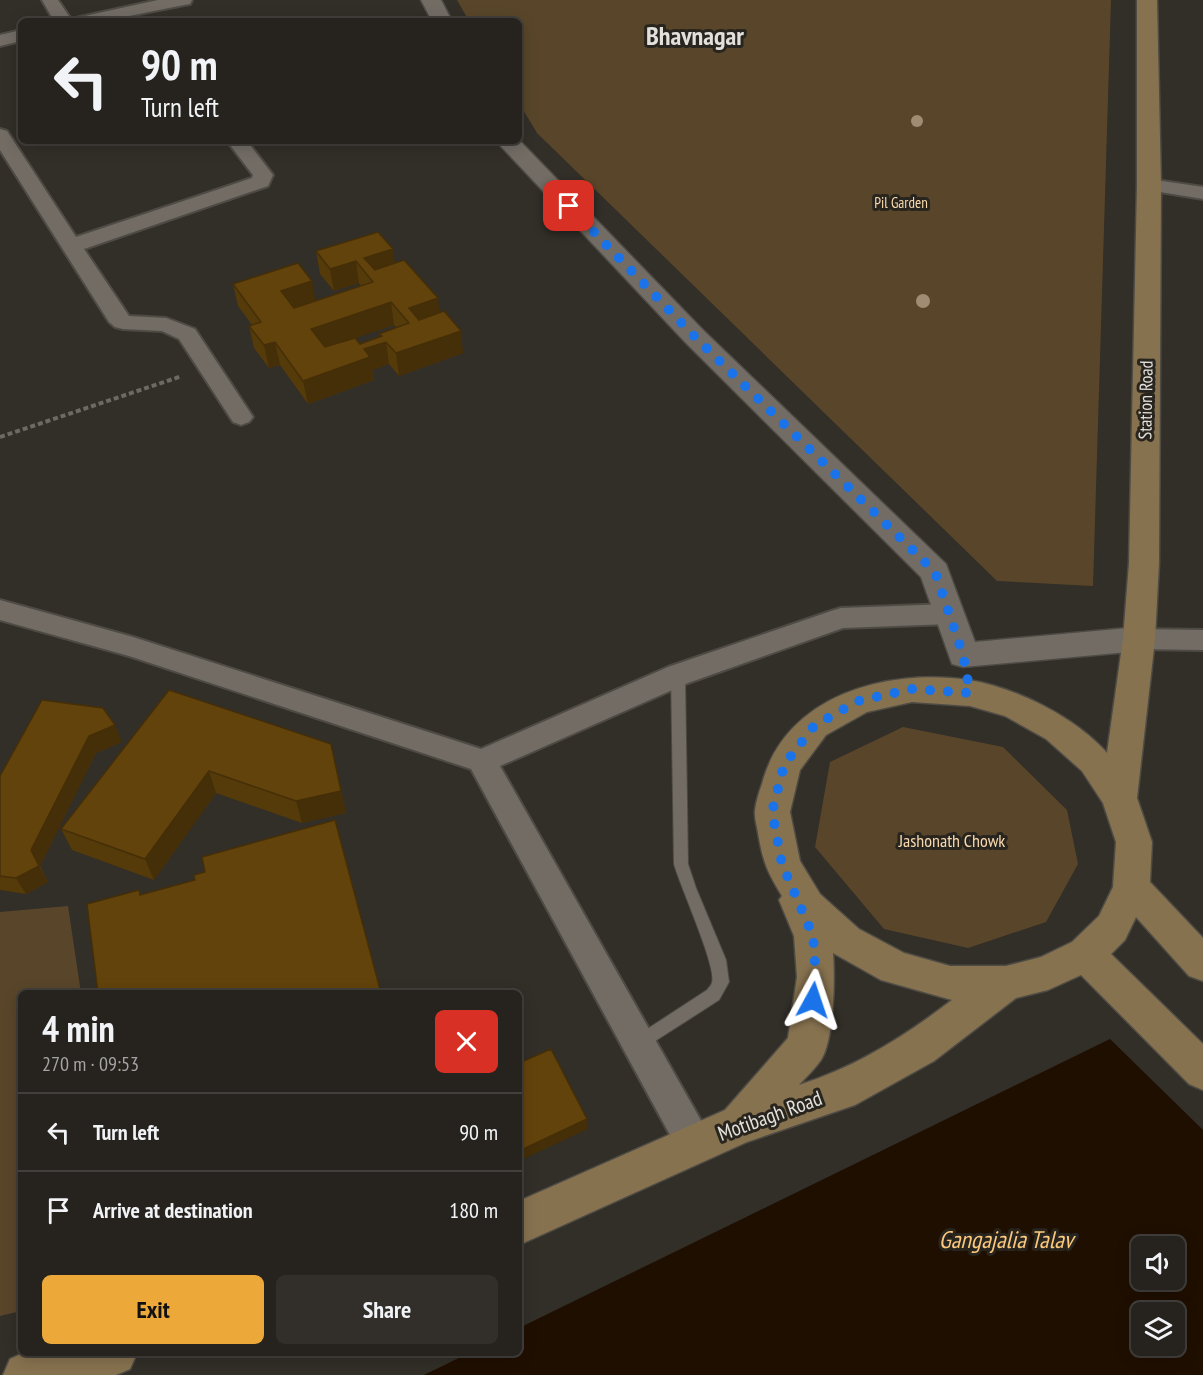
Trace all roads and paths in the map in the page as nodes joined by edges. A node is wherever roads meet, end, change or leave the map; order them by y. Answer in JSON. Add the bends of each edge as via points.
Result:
{"nodes":[{"id":1,"x":50,"y":0,"type":"edge"},
{"id":2,"x":183,"y":0,"type":"edge"},
{"id":3,"x":430,"y":0,"type":"edge"},
{"id":4,"x":1147,"y":0,"type":"edge"},
{"id":5,"x":61,"y":18,"type":"edge"},
{"id":6,"x":93,"y":18,"type":"edge"},
{"id":7,"x":440,"y":18,"type":"edge"},
{"id":8,"x":18,"y":36,"type":"edge"},
{"id":9,"x":0,"y":41,"type":"edge"},
{"id":10,"x":18,"y":130,"type":"edge"},
{"id":11,"x":0,"y":135,"type":"edge"},
{"id":12,"x":239,"y":144,"type":"edge"},
{"id":13,"x":510,"y":144,"type":"edge"},
{"id":14,"x":1149,"y":185,"type":"junction"},
{"id":15,"x":1203,"y":193,"type":"edge"},
{"id":16,"x":71,"y":246,"type":"junction"},
{"id":17,"x":208,"y":367,"type":"junction"},
{"id":18,"x":241,"y":417,"type":"dead end"},
{"id":19,"x":0,"y":437,"type":"edge"},
{"id":20,"x":0,"y":610,"type":"edge"},
{"id":21,"x":949,"y":615,"type":"junction"},
{"id":22,"x":1139,"y":639,"type":"junction"},
{"id":23,"x":1203,"y":640,"type":"edge"},
{"id":24,"x":963,"y":655,"type":"junction"},
{"id":25,"x":678,"y":675,"type":"junction"},
{"id":26,"x":970,"y":693,"type":"junction"},
{"id":27,"x":482,"y":761,"type":"junction"},
{"id":28,"x":1119,"y":798,"type":"junction"},
{"id":29,"x":782,"y":864,"type":"junction"},
{"id":30,"x":1131,"y":887,"type":"junction"},
{"id":31,"x":1085,"y":954,"type":"junction"},
{"id":32,"x":1203,"y":964,"type":"edge"},
{"id":33,"x":1006,"y":983,"type":"junction"},
{"id":34,"x":638,"y":1044,"type":"junction"},
{"id":35,"x":1203,"y":1071,"type":"edge"},
{"id":36,"x":740,"y":1124,"type":"junction"},
{"id":37,"x":694,"y":1145,"type":"junction"},
{"id":38,"x":522,"y":1222,"type":"edge"},
{"id":39,"x":102,"y":1356,"type":"edge"},
{"id":40,"x":26,"y":1375,"type":"edge"}],
"edges":[{"from":1,"to":5,"type":"street"},
{"from":2,"to":6,"type":"street"},
{"from":3,"to":7,"type":"street"},
{"from":4,"to":14,"type":"main road","name":"Station Road"},
{"from":8,"to":9,"type":"street"},
{"from":10,"to":11,"type":"street"},
{"from":11,"to":16,"type":"street"},
{"from":12,"to":16,"type":"street","via":[[263,175],[261,182]]},
{"from":13,"to":21,"type":"street","via":[[694,336],[935,572]]},
{"from":14,"to":15,"type":"street"},
{"from":14,"to":22,"type":"main road","name":"Station Road","via":[[1144,563]]},
{"from":16,"to":17,"type":"street","via":[[117,317],[123,322],[180,329]]},
{"from":17,"to":18,"type":"street"},
{"from":17,"to":19,"type":"path"},
{"from":20,"to":27,"type":"street","via":[[133,648]]},
{"from":21,"to":24,"type":"street"},
{"from":21,"to":25,"type":"street","via":[[841,618]]},
{"from":22,"to":23,"type":"street"},
{"from":22,"to":24,"type":"street"},
{"from":22,"to":28,"type":"main road","name":"Station Road"},
{"from":24,"to":26,"type":"street"},
{"from":25,"to":27,"type":"street"},
{"from":25,"to":34,"type":"lane","via":[[681,864],[687,888],[718,960],[721,982],[713,995]]},
{"from":26,"to":28,"type":"main road","via":[[1016,707],[1058,730],[1094,761]]},
{"from":26,"to":29,"type":"main road","via":[[912,689],[858,701],[814,726],[784,765],[772,812]]},
{"from":27,"to":34,"type":"street"},
{"from":28,"to":30,"type":"main road","via":[[1134,842]]},
{"from":29,"to":33,"type":"main road","via":[[807,905],[846,941],[895,968],[950,983]]},
{"from":29,"to":36,"type":"main road","via":[[813,936],[816,978],[807,1046]]},
{"from":30,"to":31,"type":"main road","via":[[1112,928]]},
{"from":30,"to":32,"type":"main road"},
{"from":31,"to":33,"type":"main road","via":[[1048,973]]},
{"from":31,"to":35,"type":"main road"},
{"from":33,"to":36,"type":"main road","name":"Motibagh Road","via":[[920,1048],[841,1091]]},
{"from":34,"to":37,"type":"street"},
{"from":36,"to":37,"type":"main road","name":"Motibagh Road"},
{"from":37,"to":38,"type":"main road","name":"Motibagh Road"},
{"from":39,"to":40,"type":"main road"}]}
